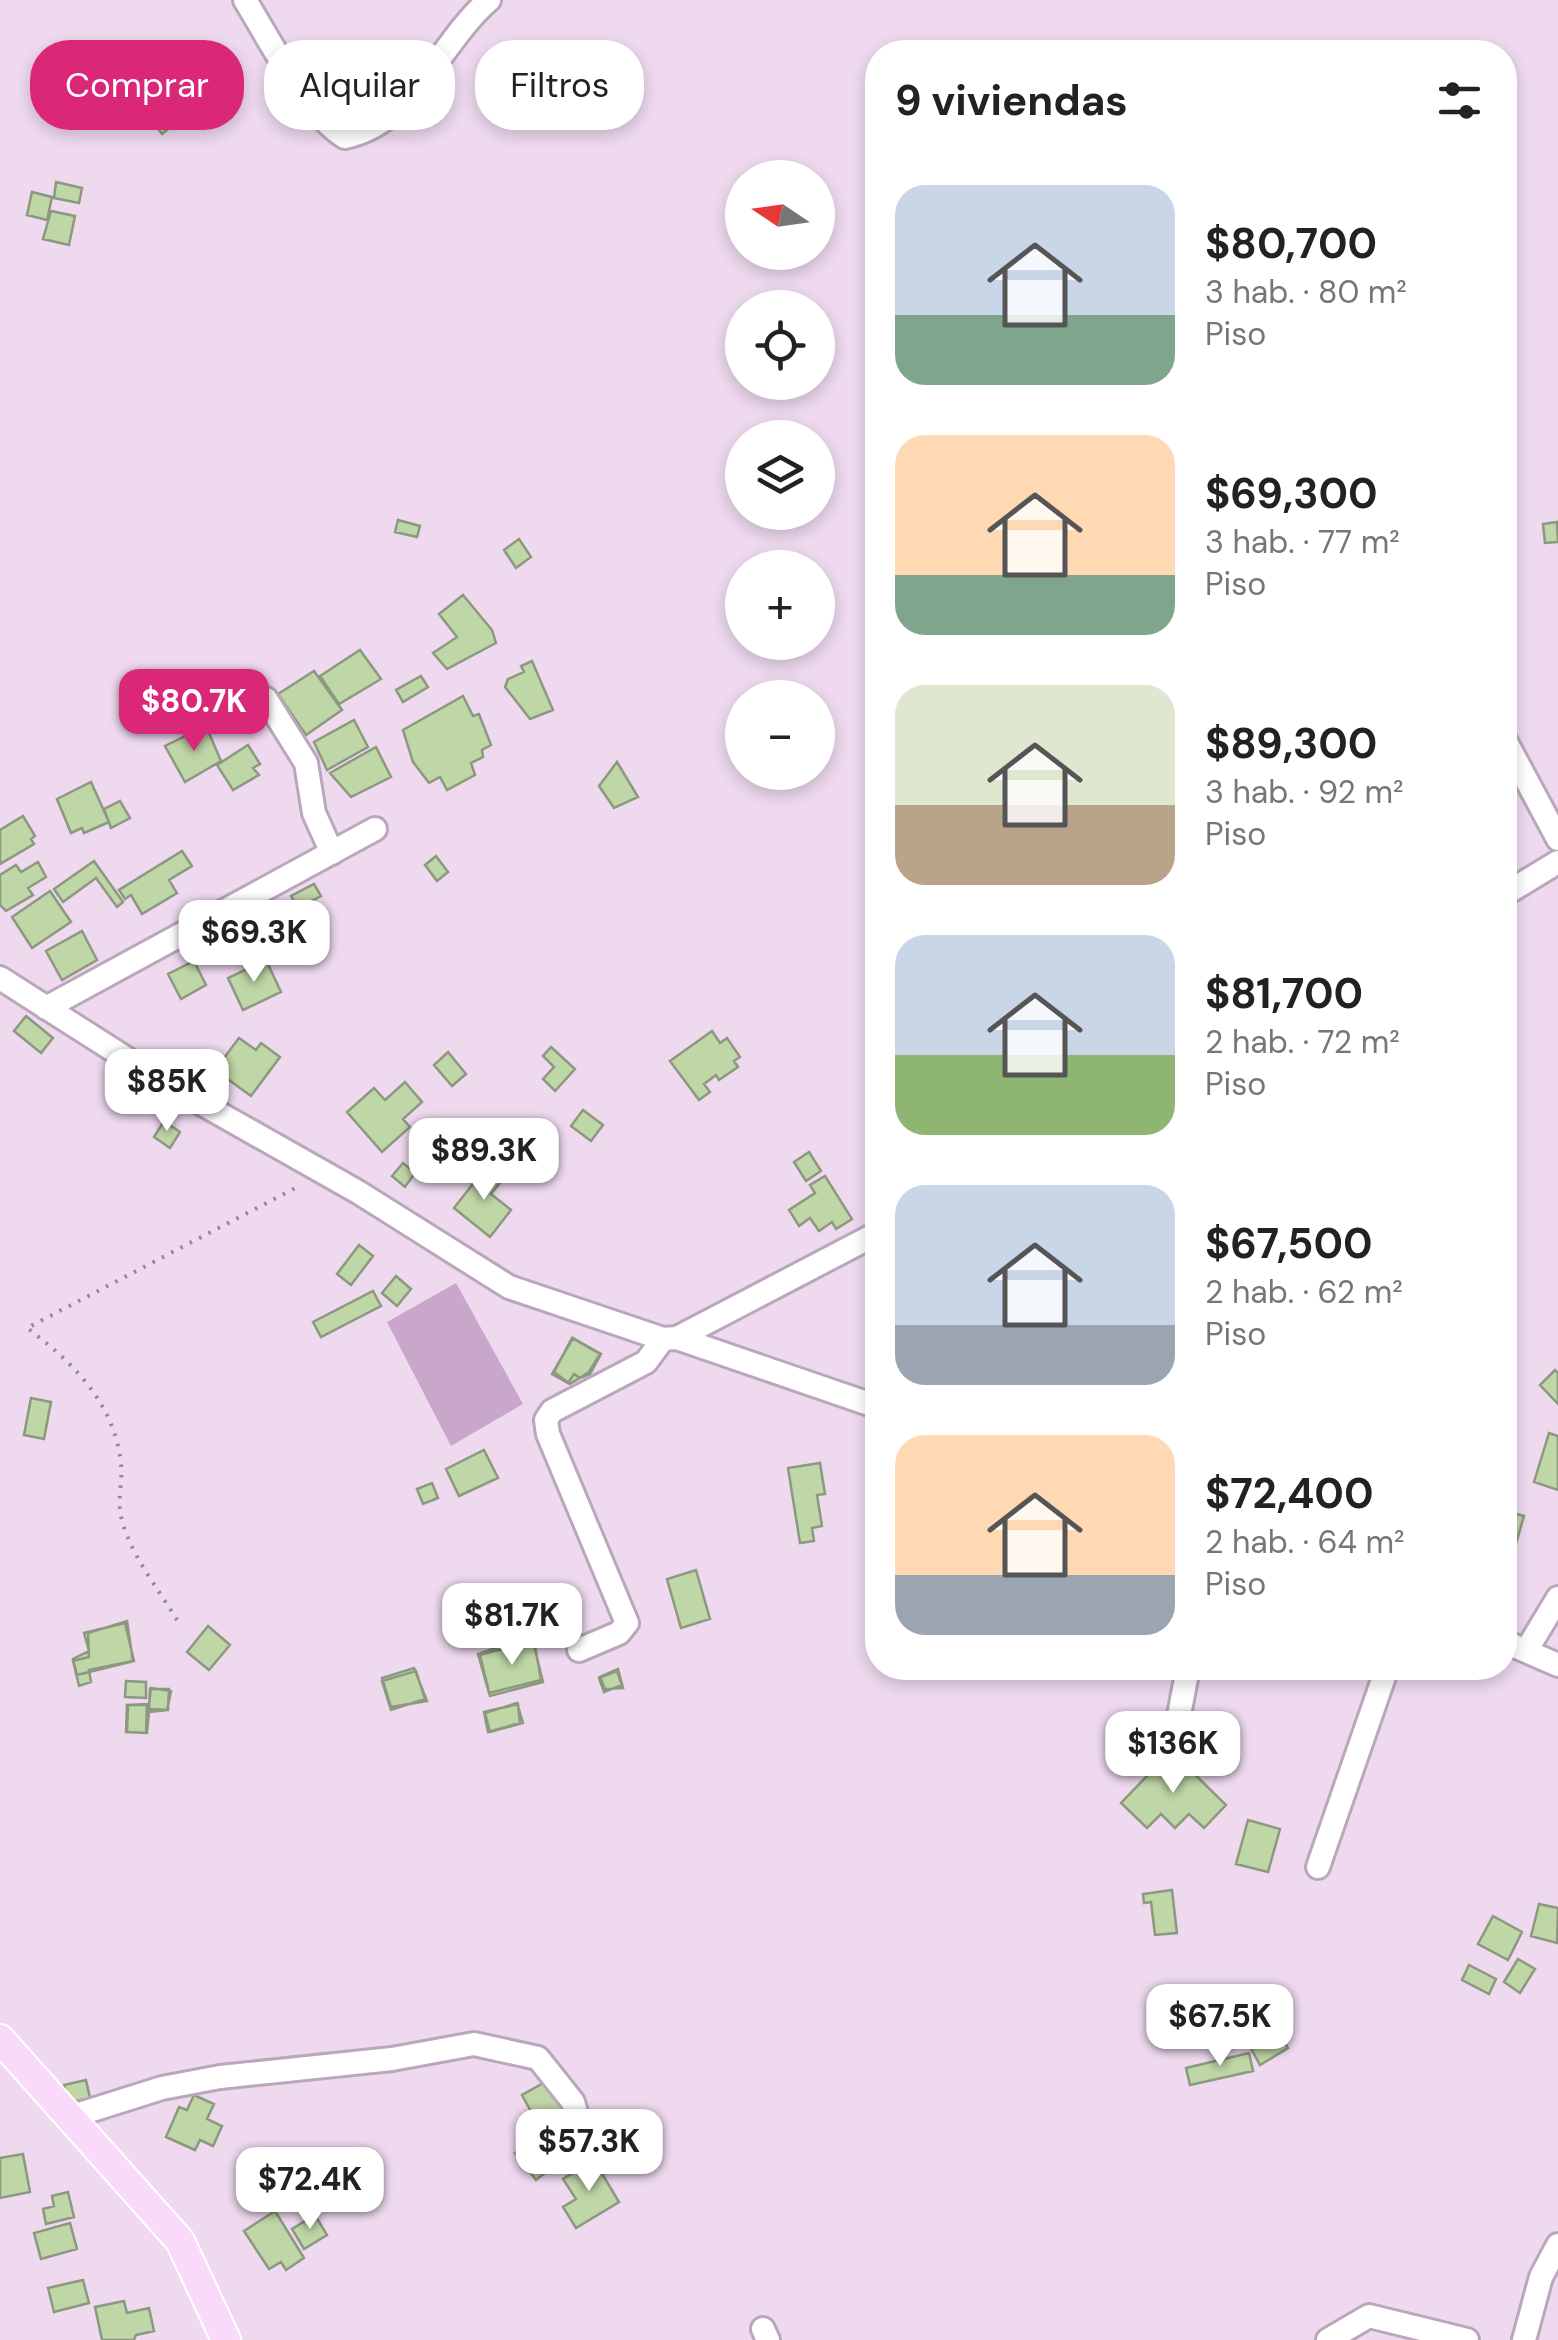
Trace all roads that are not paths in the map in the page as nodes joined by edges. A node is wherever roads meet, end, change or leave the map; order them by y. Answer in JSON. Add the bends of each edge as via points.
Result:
{"nodes":[{"id":1,"x":245,"y":0,"type":"edge"},
{"id":2,"x":489,"y":0,"type":"edge"},
{"id":3,"x":266,"y":699,"type":"dead end"},
{"id":4,"x":1517,"y":762,"type":"edge"},
{"id":5,"x":375,"y":829,"type":"dead end"},
{"id":6,"x":1558,"y":838,"type":"edge"},
{"id":7,"x":332,"y":853,"type":"junction"},
{"id":8,"x":1558,"y":862,"type":"edge"},
{"id":9,"x":1517,"y":887,"type":"edge"},
{"id":10,"x":0,"y":978,"type":"edge"},
{"id":11,"x":46,"y":1008,"type":"junction"},
{"id":12,"x":865,"y":1240,"type":"edge"},
{"id":13,"x":670,"y":1338,"type":"junction"},
{"id":14,"x":865,"y":1404,"type":"edge"},
{"id":15,"x":1558,"y":1598,"type":"edge"},
{"id":16,"x":1517,"y":1645,"type":"edge"},
{"id":17,"x":1517,"y":1646,"type":"edge"},
{"id":18,"x":580,"y":1650,"type":"dead end"},
{"id":19,"x":1558,"y":1665,"type":"edge"},
{"id":20,"x":1186,"y":1680,"type":"edge"},
{"id":21,"x":1383,"y":1680,"type":"edge"},
{"id":22,"x":1175,"y":1736,"type":"dead end"},
{"id":23,"x":1318,"y":1867,"type":"dead end"},
{"id":24,"x":0,"y":2039,"type":"edge"},
{"id":25,"x":70,"y":2117,"type":"junction"},
{"id":26,"x":587,"y":2151,"type":"dead end"},
{"id":27,"x":1558,"y":2245,"type":"edge"},
{"id":28,"x":1384,"y":2329,"type":"edge"},
{"id":29,"x":226,"y":2340,"type":"edge"},
{"id":30,"x":1328,"y":2340,"type":"edge"},
{"id":31,"x":1468,"y":2340,"type":"edge"},
{"id":32,"x":1524,"y":2340,"type":"edge"}],
"edges":[{"from":1,"to":2,"type":"street","via":[[310,100],[345,137],[364,133],[404,107],[462,24]]},
{"from":3,"to":7,"type":"street","via":[[306,763],[314,813]]},
{"from":4,"to":6,"type":"street"},
{"from":5,"to":7,"type":"street"},
{"from":7,"to":11,"type":"street"},
{"from":8,"to":9,"type":"street"},
{"from":10,"to":11,"type":"street"},
{"from":11,"to":13,"type":"street","via":[[509,1287]]},
{"from":12,"to":13,"type":"street"},
{"from":13,"to":14,"type":"street"},
{"from":13,"to":18,"type":"street","via":[[646,1362],[546,1420],[627,1622],[619,1633]]},
{"from":15,"to":16,"type":"street"},
{"from":17,"to":19,"type":"street"},
{"from":20,"to":22,"type":"street"},
{"from":21,"to":23,"type":"street"},
{"from":24,"to":25,"type":"main road"},
{"from":25,"to":26,"type":"street","via":[[220,2077],[474,2044],[538,2058],[573,2102]]},
{"from":25,"to":29,"type":"main road","via":[[180,2242]]},
{"from":27,"to":32,"type":"street","via":[[1541,2276]]},
{"from":28,"to":30,"type":"street","via":[[1369,2316]]},
{"from":28,"to":31,"type":"street"}]}
